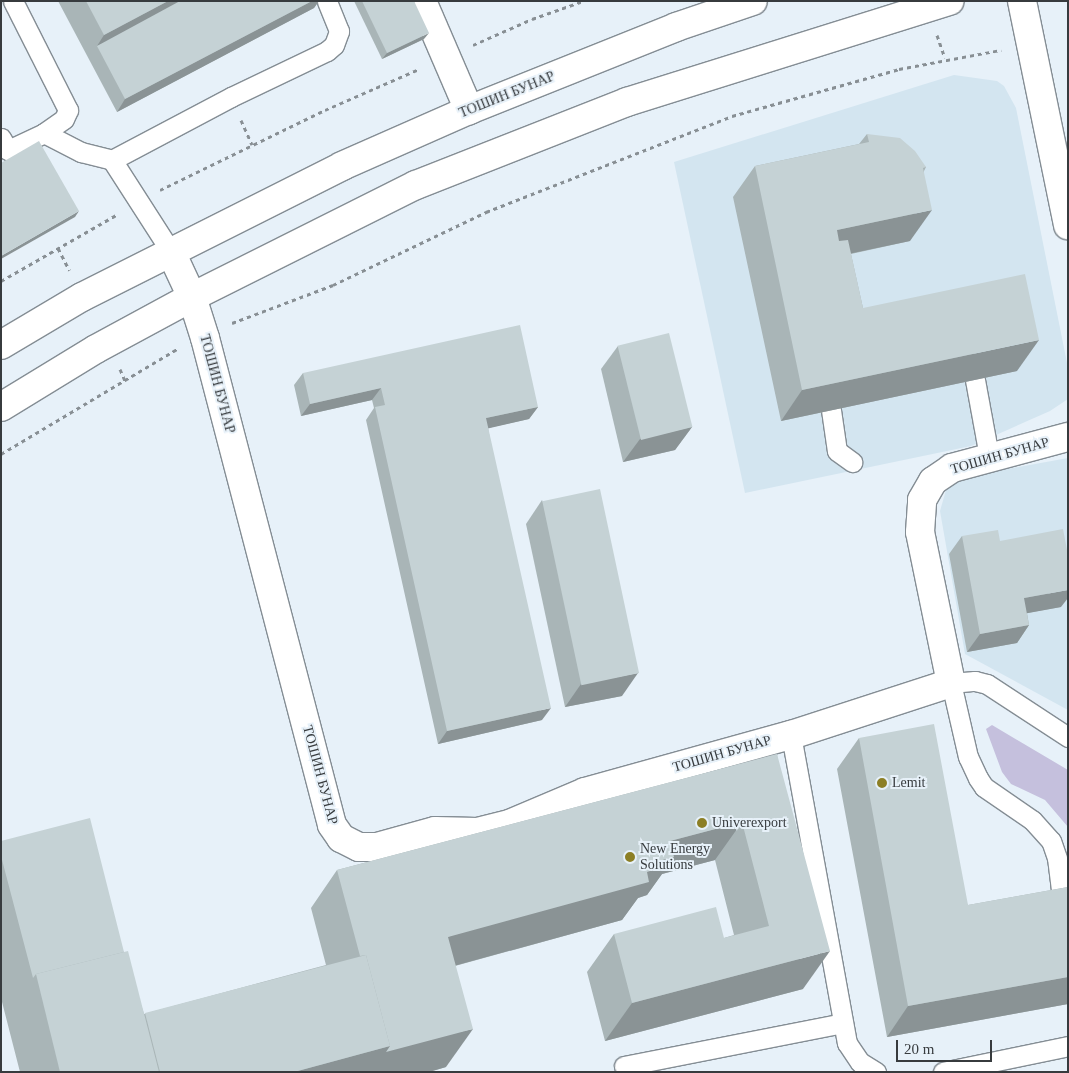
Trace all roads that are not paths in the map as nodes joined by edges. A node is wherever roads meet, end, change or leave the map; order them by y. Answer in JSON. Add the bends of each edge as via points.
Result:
{"nodes":[{"id":1,"x":13,"y":1,"type":"edge"},
{"id":2,"x":327,"y":1,"type":"edge"},
{"id":3,"x":422,"y":1,"type":"edge"},
{"id":4,"x":753,"y":1,"type":"edge"},
{"id":5,"x":950,"y":1,"type":"edge"},
{"id":6,"x":1022,"y":1,"type":"edge"},
{"id":7,"x":469,"y":110,"type":"junction"},
{"id":8,"x":44,"y":133,"type":"junction"},
{"id":9,"x":1,"y":138,"type":"edge"},
{"id":10,"x":112,"y":160,"type":"junction"},
{"id":11,"x":1068,"y":225,"type":"edge"},
{"id":12,"x":172,"y":252,"type":"junction"},
{"id":13,"x":192,"y":297,"type":"junction"},
{"id":14,"x":1,"y":345,"type":"edge"},
{"id":15,"x":975,"y":380,"type":"edge"},
{"id":16,"x":1,"y":407,"type":"edge"},
{"id":17,"x":831,"y":410,"type":"edge"},
{"id":18,"x":1068,"y":437,"type":"edge"},
{"id":19,"x":989,"y":456,"type":"junction"},
{"id":20,"x":852,"y":462,"type":"dead end"},
{"id":21,"x":952,"y":682,"type":"junction"},
{"id":22,"x":791,"y":734,"type":"junction"},
{"id":23,"x":1068,"y":736,"type":"edge"},
{"id":24,"x":1065,"y":915,"type":"edge"},
{"id":25,"x":843,"y":1024,"type":"junction"},
{"id":26,"x":1068,"y":1046,"type":"edge"},
{"id":27,"x":624,"y":1066,"type":"dead end"},
{"id":28,"x":876,"y":1072,"type":"edge"},
{"id":29,"x":943,"y":1072,"type":"edge"}],
"edges":[{"from":1,"to":8,"type":"lane","via":[[68,110],[64,119]]},
{"from":2,"to":10,"type":"lane","via":[[339,31],[334,45],[327,51],[230,97]]},
{"from":3,"to":7,"type":"street"},
{"from":4,"to":7,"type":"street","name":"ТОШИН БУНАР","via":[[676,27]]},
{"from":5,"to":13,"type":"street","via":[[714,73],[569,124],[416,185]]},
{"from":6,"to":11,"type":"street"},
{"from":7,"to":12,"type":"street","name":"ТОШИН БУНАР","via":[[342,166]]},
{"from":8,"to":9,"type":"lane","via":[[8,150]]},
{"from":8,"to":10,"type":"lane","via":[[80,152]]},
{"from":10,"to":12,"type":"lane"},
{"from":12,"to":13,"type":"street","name":"ТОШИН БУНАР"},
{"from":12,"to":14,"type":"street","name":"ТОШИН БУНАР","via":[[82,297]]},
{"from":13,"to":16,"type":"street"},
{"from":13,"to":22,"type":"street","name":"ТОШИН БУНАР","via":[[336,833],[359,847],[378,847],[435,831],[469,833],[494,828],[564,812]]},
{"from":15,"to":19,"type":"lane"},
{"from":17,"to":20,"type":"lane","via":[[838,451]]},
{"from":18,"to":19,"type":"street","name":"ТОШИН БУНАР"},
{"from":19,"to":21,"type":"street","name":"ТОШИН БУНАР","via":[[942,474],[926,492],[919,510],[920,532]]},
{"from":21,"to":22,"type":"street","name":"ТОШИН БУНАР"},
{"from":21,"to":23,"type":"lane","name":"ТОШИН БУНАР","via":[[988,684]]},
{"from":21,"to":24,"type":"lane","via":[[968,757],[978,778],[984,787],[1032,820],[1051,841],[1057,858]]},
{"from":22,"to":25,"type":"lane"},
{"from":25,"to":27,"type":"lane"},
{"from":25,"to":28,"type":"lane","via":[[852,1054]]},
{"from":26,"to":29,"type":"lane"}]}
